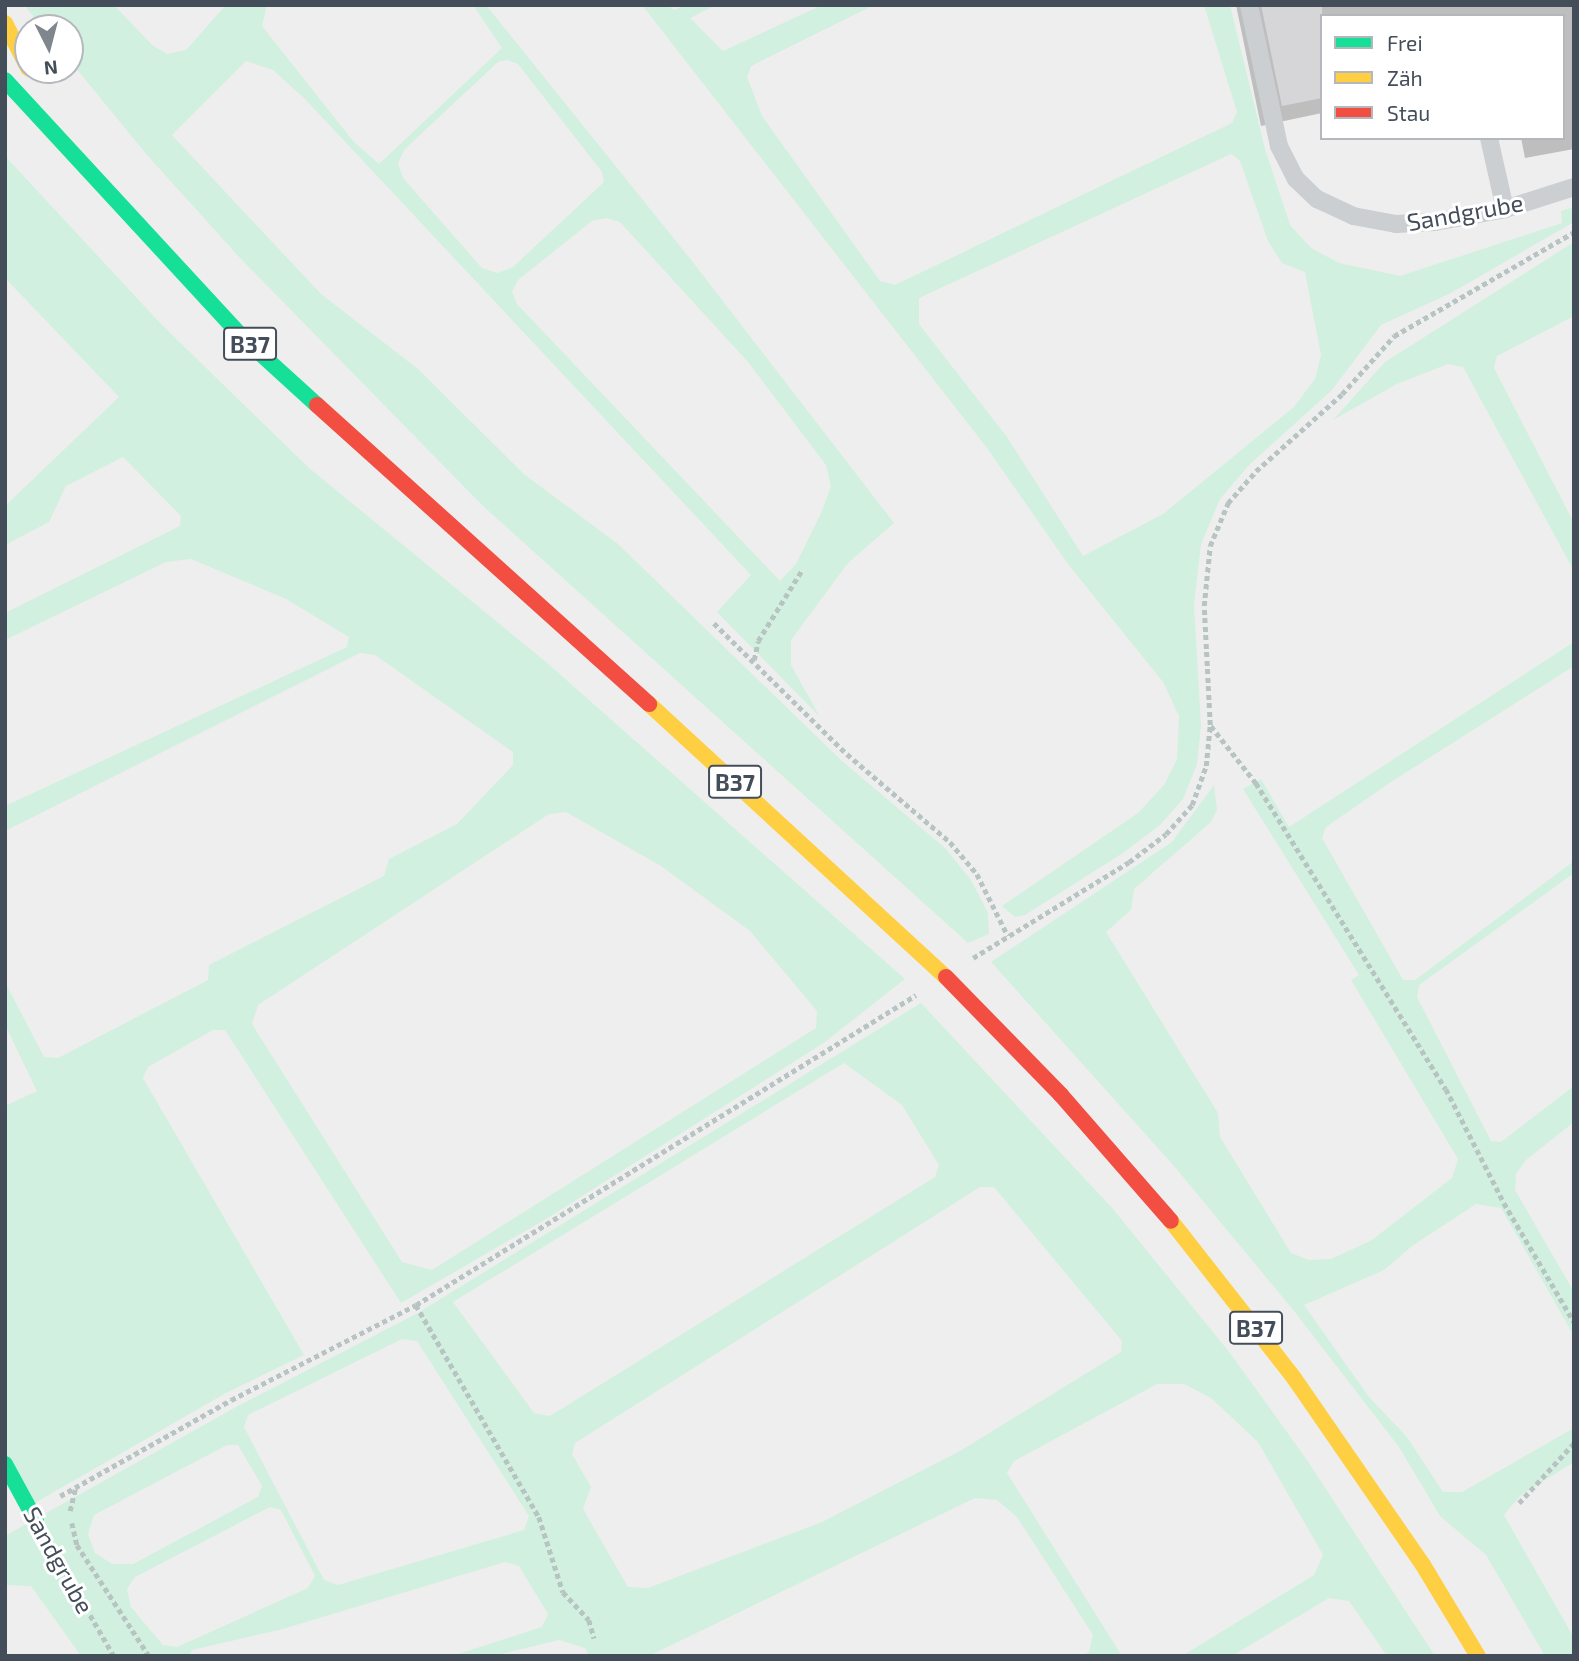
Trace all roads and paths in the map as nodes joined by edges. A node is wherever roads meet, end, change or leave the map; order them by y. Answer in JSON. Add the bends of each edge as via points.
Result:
{"nodes":[{"id":1,"x":1249,"y":5,"type":"edge"},
{"id":2,"x":5,"y":23,"type":"edge"},
{"id":3,"x":14,"y":41,"type":"edge"},
{"id":4,"x":5,"y":80,"type":"edge"},
{"id":5,"x":36,"y":84,"type":"edge"},
{"id":6,"x":1489,"y":140,"type":"edge"},
{"id":7,"x":72,"y":156,"type":"junction"},
{"id":8,"x":1574,"y":187,"type":"edge"},
{"id":9,"x":1505,"y":209,"type":"junction"},
{"id":10,"x":802,"y":570,"type":"dead end"},
{"id":11,"x":715,"y":623,"type":"dead end"},
{"id":12,"x":753,"y":661,"type":"junction"},
{"id":13,"x":1210,"y":725,"type":"dead end"},
{"id":14,"x":1008,"y":936,"type":"dead end"},
{"id":15,"x":416,"y":1305,"type":"dead end"},
{"id":16,"x":1574,"y":1322,"type":"edge"},
{"id":17,"x":1574,"y":1443,"type":"edge"},
{"id":18,"x":5,"y":1464,"type":"edge"},
{"id":19,"x":75,"y":1488,"type":"dead end"},
{"id":20,"x":1519,"y":1503,"type":"dead end"},
{"id":21,"x":36,"y":1521,"type":"joint"},
{"id":22,"x":594,"y":1638,"type":"dead end"},
{"id":23,"x":114,"y":1656,"type":"edge"},
{"id":24,"x":149,"y":1656,"type":"edge"},
{"id":25,"x":1478,"y":1656,"type":"edge"}],
"edges":[{"from":1,"to":9,"type":"lane","name":"Sandgrube","via":[[1279,146],[1296,178],[1317,200],[1353,216],[1396,224]]},
{"from":2,"to":3,"type":"main road"},
{"from":4,"to":7,"type":"main road","number":"B37"},
{"from":5,"to":7,"type":"main road"},
{"from":6,"to":9,"type":"lane"},
{"from":7,"to":25,"type":"main road","number":"B37","via":[[154,246],[315,405],[905,934],[998,1029],[1136,1181],[1239,1305],[1384,1507]]},
{"from":8,"to":9,"type":"lane","name":"Sandgrube"},
{"from":10,"to":12,"type":"path","via":[[758,640]]},
{"from":11,"to":12,"type":"path"},
{"from":12,"to":14,"type":"path","via":[[847,754],[950,842],[977,874]]},
{"from":13,"to":16,"type":"path","via":[[1256,783],[1446,1089],[1504,1203]]},
{"from":15,"to":22,"type":"path","via":[[539,1517],[563,1592],[589,1620]]},
{"from":17,"to":20,"type":"path"},
{"from":18,"to":21,"type":"main road","name":"Sandgrube"},
{"from":19,"to":24,"type":"path","via":[[69,1513],[77,1545]]},
{"from":21,"to":23,"type":"path","name":"Sandgrube"}]}
